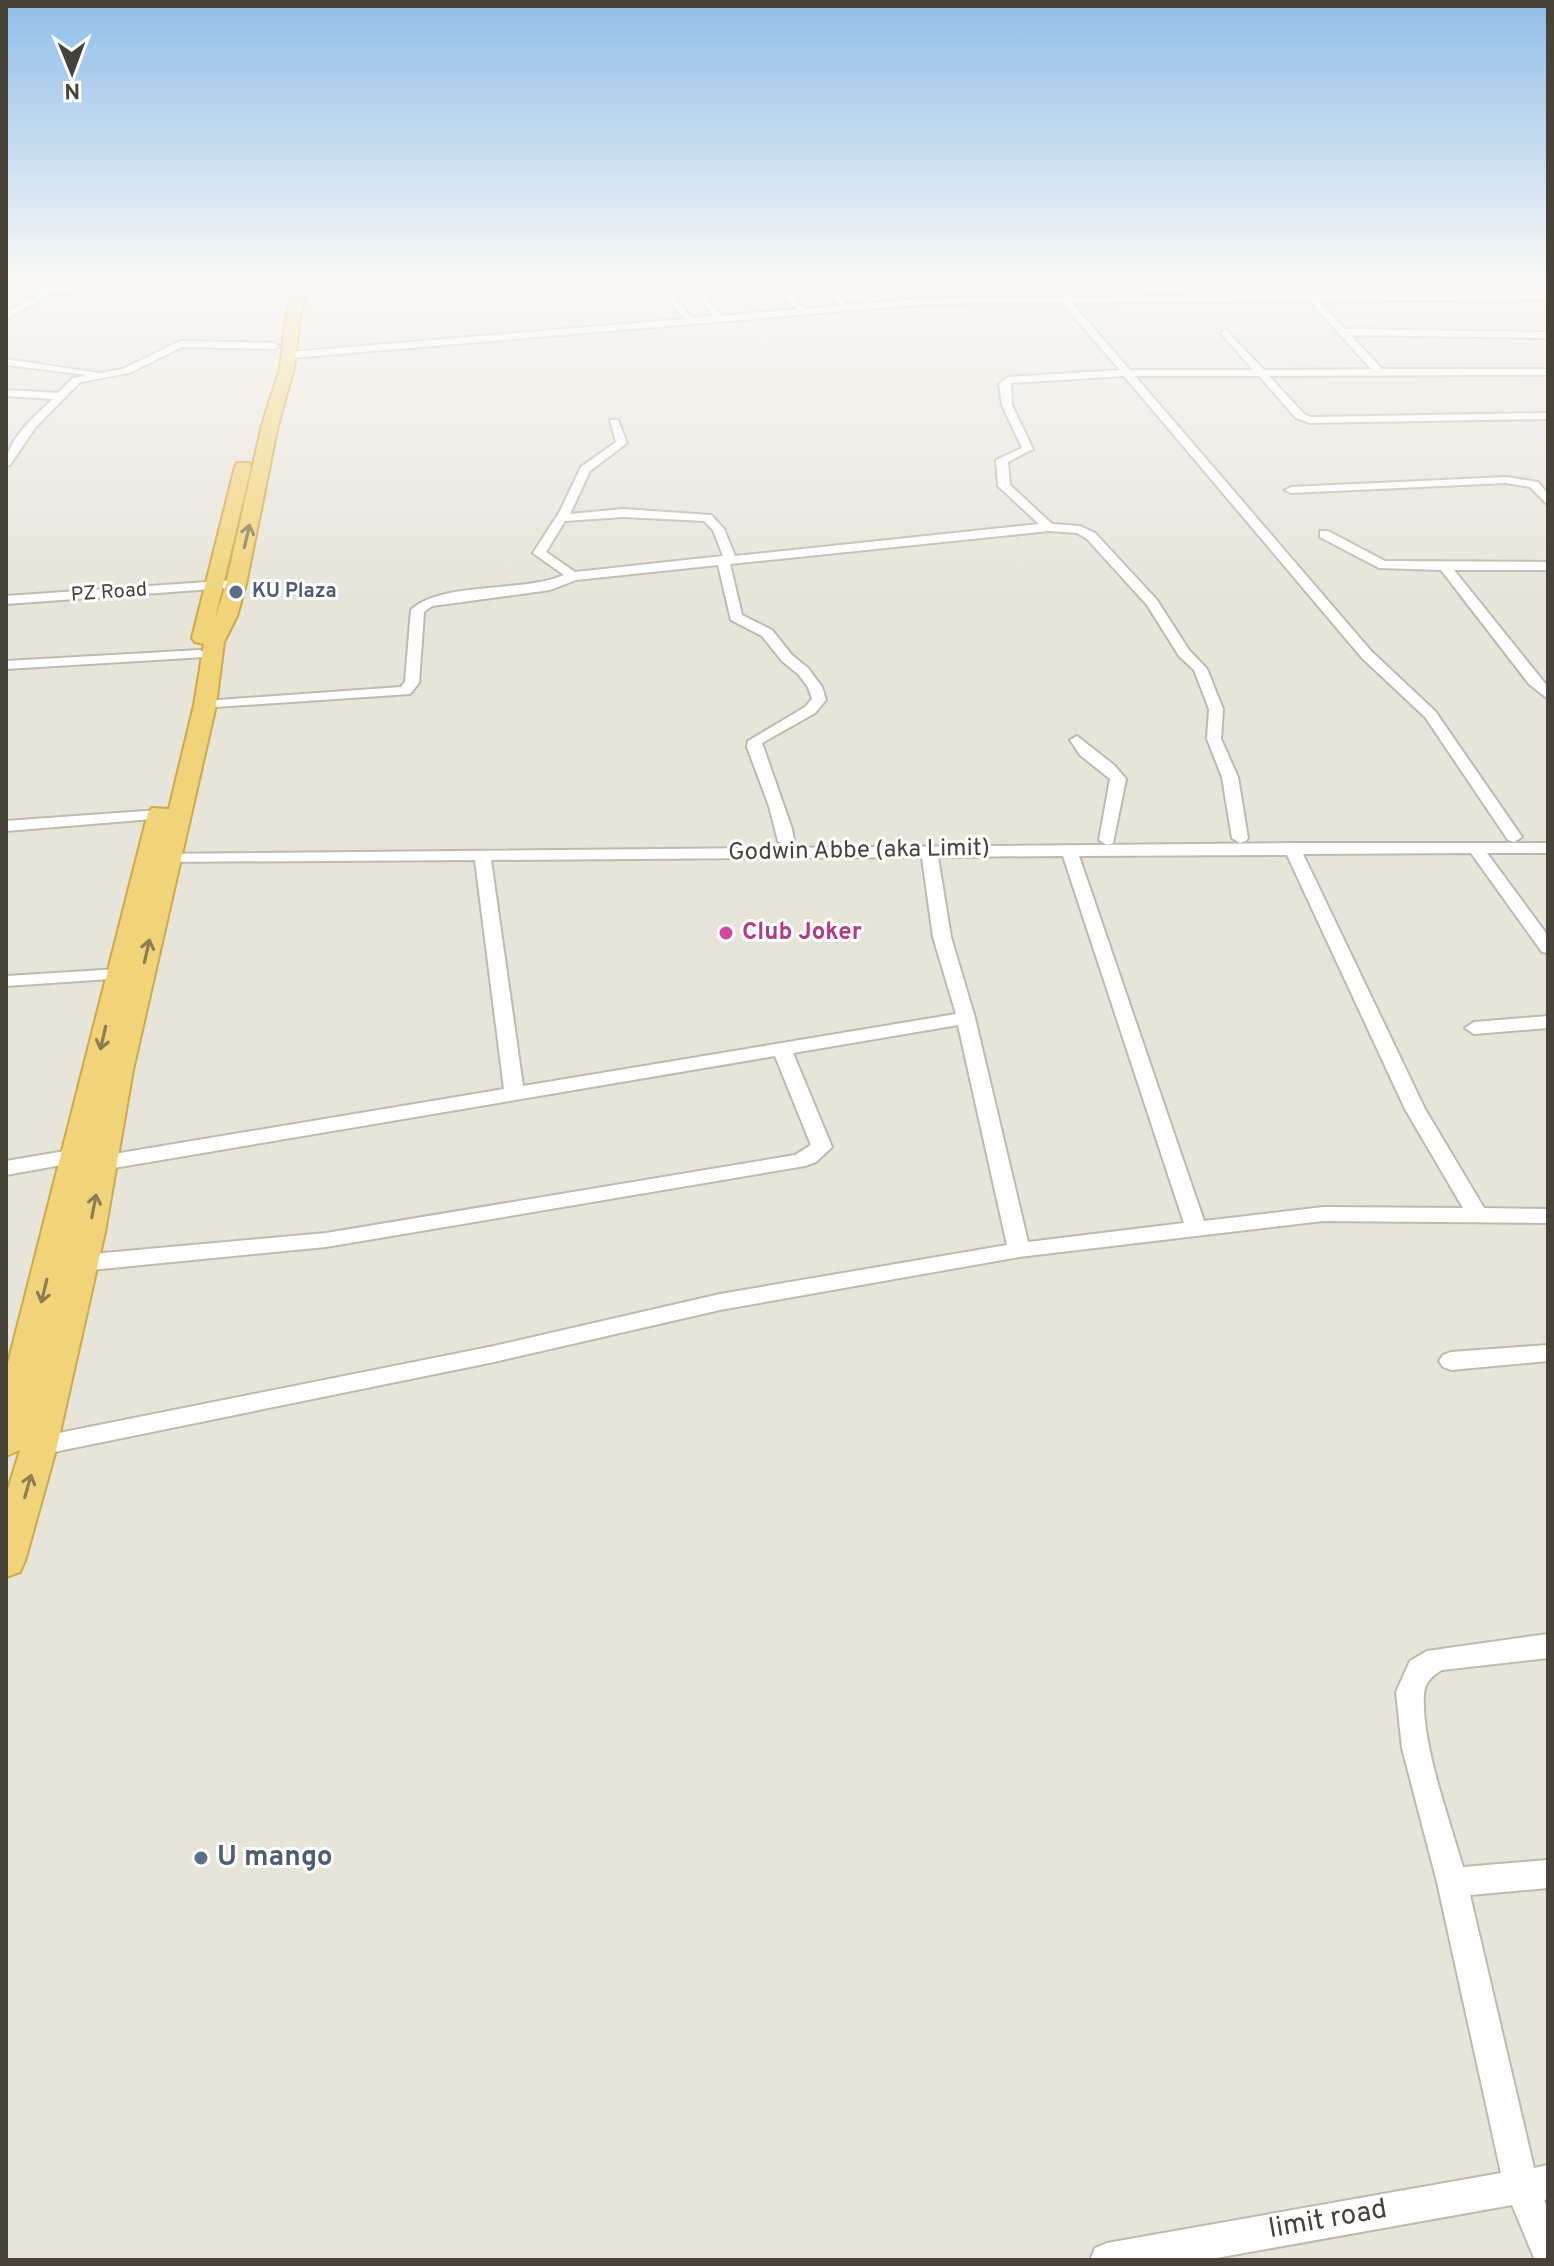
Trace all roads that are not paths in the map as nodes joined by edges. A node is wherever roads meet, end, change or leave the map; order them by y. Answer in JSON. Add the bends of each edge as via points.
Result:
{"nodes":[{"id":1,"x":69,"y":389,"type":"edge"},
{"id":2,"x":277,"y":389,"type":"edge"},
{"id":3,"x":1005,"y":389,"type":"edge"},
{"id":4,"x":1139,"y":389,"type":"edge"},
{"id":5,"x":1277,"y":389,"type":"edge"},
{"id":6,"x":6,"y":393,"type":"edge"},
{"id":7,"x":62,"y":396,"type":"junction"},
{"id":8,"x":1548,"y":416,"type":"edge"},
{"id":9,"x":614,"y":422,"type":"dead end"},
{"id":10,"x":12,"y":448,"type":"edge"},
{"id":11,"x":6,"y":463,"type":"edge"},
{"id":12,"x":1547,"y":478,"type":"edge"},
{"id":13,"x":1534,"y":484,"type":"junction"},
{"id":14,"x":1291,"y":490,"type":"dead end"},
{"id":15,"x":573,"y":496,"type":"junction"},
{"id":16,"x":1548,"y":502,"type":"edge"},
{"id":17,"x":623,"y":513,"type":"junction"},
{"id":18,"x":560,"y":518,"type":"junction"},
{"id":19,"x":1049,"y":527,"type":"junction"},
{"id":20,"x":1324,"y":534,"type":"dead end"},
{"id":21,"x":727,"y":559,"type":"junction"},
{"id":22,"x":1445,"y":566,"type":"junction"},
{"id":23,"x":1548,"y":566,"type":"edge"},
{"id":24,"x":573,"y":576,"type":"junction"},
{"id":25,"x":224,"y":585,"type":"junction"},
{"id":26,"x":6,"y":600,"type":"edge"},
{"id":27,"x":200,"y":654,"type":"junction"},
{"id":28,"x":6,"y":665,"type":"edge"},
{"id":29,"x":1548,"y":695,"type":"edge"},
{"id":30,"x":205,"y":705,"type":"junction"},
{"id":31,"x":1077,"y":740,"type":"dead end"},
{"id":32,"x":159,"y":815,"type":"junction"},
{"id":33,"x":6,"y":826,"type":"edge"},
{"id":34,"x":1514,"y":837,"type":"junction"},
{"id":35,"x":1548,"y":837,"type":"edge"},
{"id":36,"x":1240,"y":838,"type":"junction"},
{"id":37,"x":1107,"y":840,"type":"junction"},
{"id":38,"x":786,"y":841,"type":"junction"},
{"id":39,"x":1292,"y":848,"type":"junction"},
{"id":40,"x":1475,"y":848,"type":"junction"},
{"id":41,"x":1548,"y":848,"type":"edge"},
{"id":42,"x":1069,"y":849,"type":"junction"},
{"id":43,"x":929,"y":850,"type":"junction"},
{"id":44,"x":160,"y":852,"type":"junction"},
{"id":45,"x":482,"y":854,"type":"junction"},
{"id":46,"x":1548,"y":948,"type":"edge"},
{"id":47,"x":119,"y":974,"type":"junction"},
{"id":48,"x":6,"y":981,"type":"edge"},
{"id":49,"x":966,"y":1018,"type":"junction"},
{"id":50,"x":1548,"y":1022,"type":"edge"},
{"id":51,"x":1474,"y":1028,"type":"dead end"},
{"id":52,"x":782,"y":1050,"type":"junction"},
{"id":53,"x":514,"y":1092,"type":"junction"},
{"id":54,"x":89,"y":1160,"type":"junction"},
{"id":55,"x":6,"y":1168,"type":"edge"},
{"id":56,"x":1548,"y":1216,"type":"edge"},
{"id":57,"x":1479,"y":1217,"type":"junction"},
{"id":58,"x":1196,"y":1228,"type":"junction"},
{"id":59,"x":1019,"y":1250,"type":"junction"},
{"id":60,"x":81,"y":1263,"type":"junction"},
{"id":61,"x":1548,"y":1353,"type":"edge"},
{"id":62,"x":1451,"y":1361,"type":"dead end"},
{"id":63,"x":6,"y":1442,"type":"edge"},
{"id":64,"x":39,"y":1446,"type":"junction"},
{"id":65,"x":6,"y":1561,"type":"edge"},
{"id":66,"x":1548,"y":1646,"type":"edge"},
{"id":67,"x":1548,"y":1874,"type":"edge"},
{"id":68,"x":1452,"y":1882,"type":"junction"},
{"id":69,"x":1535,"y":2184,"type":"edge"},
{"id":70,"x":1548,"y":2250,"type":"edge"},
{"id":71,"x":1107,"y":2260,"type":"edge"}],
"edges":[{"from":1,"to":7,"type":"street"},
{"from":2,"to":25,"type":"highway"},
{"from":3,"to":19,"type":"street","via":[[1028,449],[1002,460],[1004,486]]},
{"from":4,"to":34,"type":"street","via":[[1367,655],[1430,714]]},
{"from":5,"to":8,"type":"street","via":[[1310,420]]},
{"from":6,"to":7,"type":"street"},
{"from":7,"to":10,"type":"street"},
{"from":9,"to":15,"type":"street","via":[[622,443],[585,469]]},
{"from":10,"to":11,"type":"street"},
{"from":12,"to":13,"type":"street"},
{"from":13,"to":14,"type":"street","via":[[1506,480]]},
{"from":13,"to":16,"type":"street"},
{"from":15,"to":17,"type":"street"},
{"from":15,"to":18,"type":"street"},
{"from":17,"to":18,"type":"street"},
{"from":17,"to":21,"type":"street","via":[[707,518],[718,529]]},
{"from":18,"to":24,"type":"street","via":[[539,553]]},
{"from":19,"to":21,"type":"street"},
{"from":19,"to":36,"type":"street","via":[[1091,536],[1152,603],[1200,669],[1216,709],[1214,739],[1230,777]]},
{"from":20,"to":22,"type":"street","via":[[1383,565]]},
{"from":21,"to":24,"type":"street"},
{"from":21,"to":38,"type":"street","via":[[736,617],[767,633],[803,671],[819,700],[755,741]]},
{"from":22,"to":23,"type":"street"},
{"from":22,"to":29,"type":"street"},
{"from":24,"to":30,"type":"street","via":[[550,586],[428,603],[418,610],[412,683],[405,691]]},
{"from":25,"to":26,"type":"street","name":"PZ Road"},
{"from":25,"to":27,"type":"highway"},
{"from":25,"to":30,"type":"highway"},
{"from":27,"to":28,"type":"street"},
{"from":27,"to":32,"type":"highway"},
{"from":30,"to":44,"type":"highway"},
{"from":31,"to":37,"type":"street","via":[[1118,779]]},
{"from":32,"to":33,"type":"street"},
{"from":32,"to":44,"type":"highway"},
{"from":34,"to":35,"type":"street","name":"Godwin Abbe (aka Limit)"},
{"from":34,"to":36,"type":"street","name":"Godwin Abbe (aka Limit)"},
{"from":36,"to":37,"type":"street","name":"Godwin Abbe (aka Limit)"},
{"from":37,"to":38,"type":"street","name":"Godwin Abbe (aka Limit)"},
{"from":38,"to":44,"type":"street","name":"Godwin Abbe (aka Limit)"},
{"from":39,"to":40,"type":"street","name":"Godwin Abbe (aka Limit)"},
{"from":39,"to":42,"type":"street","name":"Godwin Abbe (aka Limit)"},
{"from":39,"to":57,"type":"street","via":[[1415,1109]]},
{"from":40,"to":41,"type":"street","name":"Godwin Abbe (aka Limit)"},
{"from":40,"to":46,"type":"street"},
{"from":42,"to":43,"type":"street","name":"Godwin Abbe (aka Limit)"},
{"from":42,"to":58,"type":"street"},
{"from":43,"to":45,"type":"street","name":"Godwin Abbe (aka Limit)"},
{"from":43,"to":49,"type":"street","via":[[942,937]]},
{"from":44,"to":45,"type":"street","name":"Godwin Abbe (aka Limit)"},
{"from":44,"to":47,"type":"highway"},
{"from":54,"to":44,"type":"highway","one_way":true,"via":[[119,1070]]},
{"from":45,"to":53,"type":"street"},
{"from":47,"to":48,"type":"street"},
{"from":47,"to":54,"type":"highway","one_way":true},
{"from":49,"to":52,"type":"street"},
{"from":49,"to":59,"type":"street"},
{"from":50,"to":51,"type":"street"},
{"from":52,"to":53,"type":"street"},
{"from":52,"to":60,"type":"street","via":[[822,1147],[798,1161],[326,1240]]},
{"from":53,"to":54,"type":"street"},
{"from":54,"to":55,"type":"street"},
{"from":60,"to":54,"type":"highway","one_way":true},
{"from":54,"to":63,"type":"highway","one_way":true},
{"from":56,"to":57,"type":"street"},
{"from":57,"to":58,"type":"street","via":[[1323,1214]]},
{"from":58,"to":59,"type":"street"},
{"from":59,"to":64,"type":"street","via":[[720,1302],[449,1364]]},
{"from":60,"to":64,"type":"highway"},
{"from":61,"to":62,"type":"street"},
{"from":65,"to":64,"type":"highway","one_way":true},
{"from":66,"to":68,"type":"street","via":[[1437,1659],[1420,1669],[1410,1692],[1416,1748]]},
{"from":67,"to":68,"type":"street"},
{"from":68,"to":69,"type":"street"},
{"from":69,"to":70,"type":"street"},
{"from":69,"to":71,"type":"street","name":"limit road"}]}
